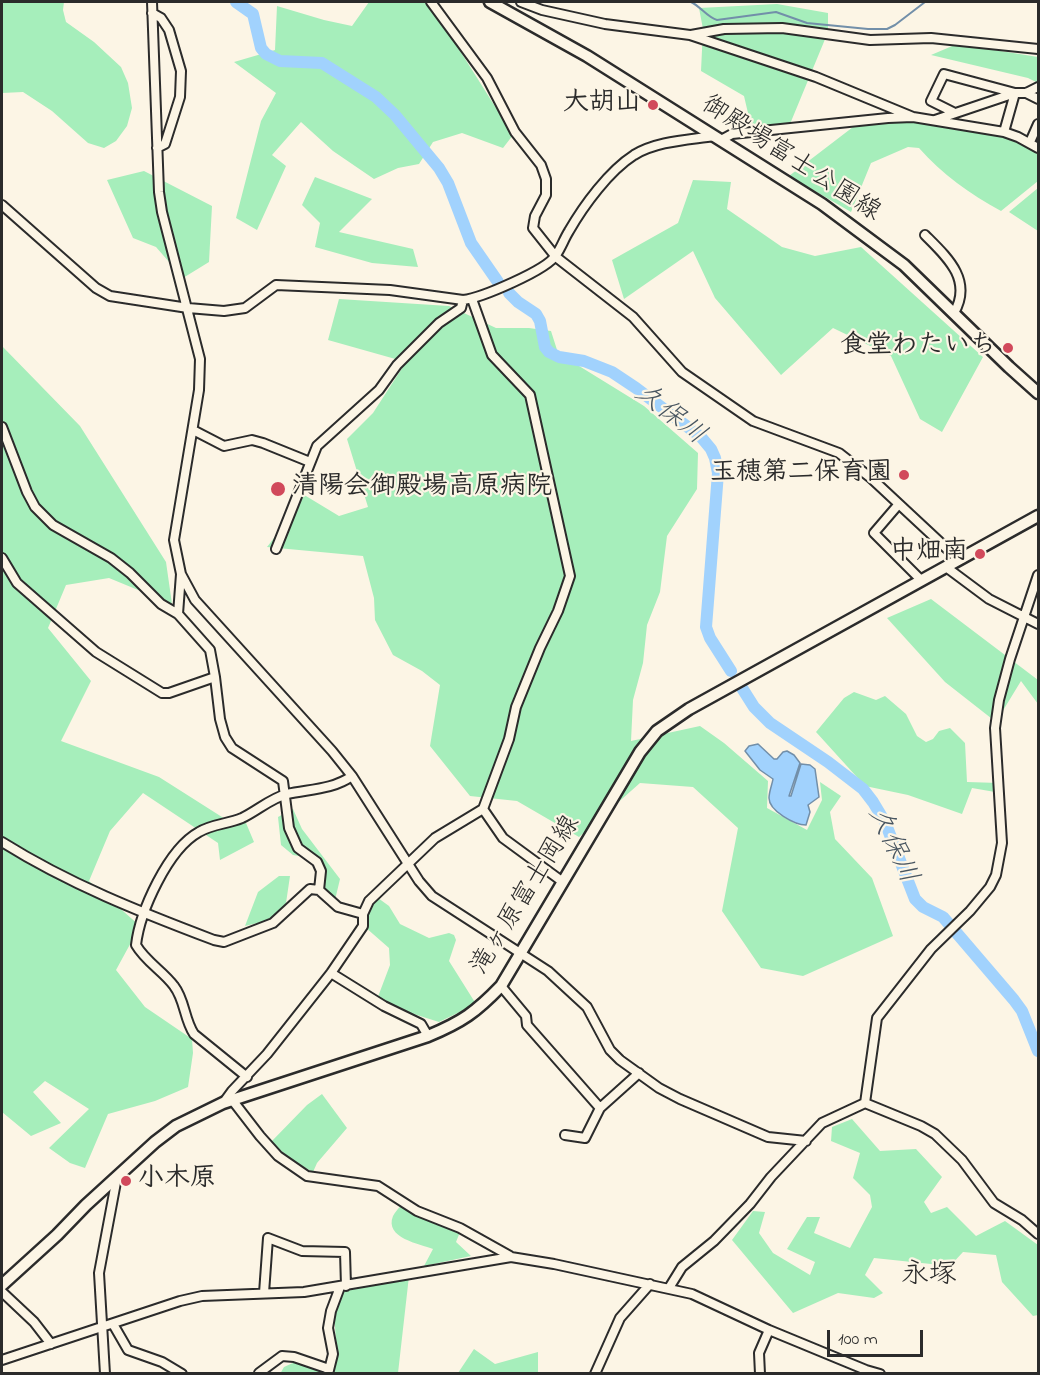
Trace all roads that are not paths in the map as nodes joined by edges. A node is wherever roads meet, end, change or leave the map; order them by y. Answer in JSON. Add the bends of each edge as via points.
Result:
{"nodes":[{"id":1,"x":152,"y":2,"type":"edge"},
{"id":2,"x":431,"y":2,"type":"edge"},
{"id":3,"x":495,"y":2,"type":"edge"},
{"id":4,"x":521,"y":2,"type":"edge"},
{"id":5,"x":153,"y":13,"type":"junction"},
{"id":6,"x":690,"y":36,"type":"junction"},
{"id":7,"x":1038,"y":49,"type":"edge"},
{"id":8,"x":1038,"y":87,"type":"edge"},
{"id":9,"x":1015,"y":93,"type":"junction"},
{"id":10,"x":1026,"y":93,"type":"junction"},
{"id":11,"x":1038,"y":99,"type":"edge"},
{"id":12,"x":953,"y":112,"type":"junction"},
{"id":13,"x":913,"y":117,"type":"junction"},
{"id":14,"x":933,"y":120,"type":"junction"},
{"id":15,"x":1038,"y":124,"type":"edge"},
{"id":16,"x":1004,"y":132,"type":"junction"},
{"id":17,"x":717,"y":138,"type":"junction"},
{"id":18,"x":1030,"y":142,"type":"junction"},
{"id":19,"x":157,"y":148,"type":"junction"},
{"id":20,"x":1038,"y":148,"type":"edge"},
{"id":21,"x":2,"y":205,"type":"edge"},
{"id":22,"x":925,"y":235,"type":"dead end"},
{"id":23,"x":556,"y":257,"type":"junction"},
{"id":24,"x":472,"y":299,"type":"junction"},
{"id":25,"x":463,"y":300,"type":"junction"},
{"id":26,"x":188,"y":308,"type":"junction"},
{"id":27,"x":954,"y":313,"type":"junction"},
{"id":28,"x":1038,"y":393,"type":"edge"},
{"id":29,"x":2,"y":427,"type":"edge"},
{"id":30,"x":193,"y":430,"type":"junction"},
{"id":31,"x":310,"y":462,"type":"junction"},
{"id":32,"x":898,"y":505,"type":"junction"},
{"id":33,"x":1038,"y":516,"type":"edge"},
{"id":34,"x":276,"y":549,"type":"dead end"},
{"id":35,"x":2,"y":558,"type":"edge"},
{"id":36,"x":959,"y":560,"type":"junction"},
{"id":37,"x":946,"y":567,"type":"junction"},
{"id":38,"x":181,"y":574,"type":"junction"},
{"id":39,"x":1038,"y":575,"type":"edge"},
{"id":40,"x":921,"y":580,"type":"junction"},
{"id":41,"x":178,"y":614,"type":"junction"},
{"id":42,"x":1023,"y":618,"type":"junction"},
{"id":43,"x":1038,"y":624,"type":"edge"},
{"id":44,"x":215,"y":677,"type":"junction"},
{"id":45,"x":352,"y":776,"type":"junction"},
{"id":46,"x":284,"y":794,"type":"junction"},
{"id":47,"x":483,"y":809,"type":"junction"},
{"id":48,"x":2,"y":842,"type":"edge"},
{"id":49,"x":408,"y":863,"type":"junction"},
{"id":50,"x":562,"y":882,"type":"junction"},
{"id":51,"x":319,"y":890,"type":"junction"},
{"id":52,"x":144,"y":914,"type":"junction"},
{"id":53,"x":363,"y":914,"type":"junction"},
{"id":54,"x":520,"y":953,"type":"junction"},
{"id":55,"x":331,"y":974,"type":"junction"},
{"id":56,"x":501,"y":986,"type":"junction"},
{"id":57,"x":428,"y":1036,"type":"junction"},
{"id":58,"x":639,"y":1073,"type":"junction"},
{"id":59,"x":247,"y":1077,"type":"junction"},
{"id":60,"x":228,"y":1102,"type":"junction"},
{"id":61,"x":865,"y":1103,"type":"junction"},
{"id":62,"x":600,"y":1108,"type":"junction"},
{"id":63,"x":565,"y":1136,"type":"dead end"},
{"id":64,"x":806,"y":1141,"type":"junction"},
{"id":65,"x":117,"y":1177,"type":"junction"},
{"id":66,"x":1038,"y":1234,"type":"edge"},
{"id":67,"x":511,"y":1257,"type":"junction"},
{"id":68,"x":650,"y":1284,"type":"junction"},
{"id":69,"x":2,"y":1285,"type":"edge"},
{"id":70,"x":343,"y":1286,"type":"junction"},
{"id":71,"x":669,"y":1288,"type":"junction"},
{"id":72,"x":2,"y":1292,"type":"edge"},
{"id":73,"x":264,"y":1293,"type":"junction"},
{"id":74,"x":113,"y":1324,"type":"junction"},
{"id":75,"x":101,"y":1328,"type":"junction"},
{"id":76,"x":769,"y":1330,"type":"junction"},
{"id":77,"x":51,"y":1344,"type":"junction"},
{"id":78,"x":2,"y":1360,"type":"edge"},
{"id":79,"x":328,"y":1371,"type":"edge"},
{"id":80,"x":259,"y":1373,"type":"edge"},
{"id":81,"x":105,"y":1374,"type":"edge"},
{"id":82,"x":182,"y":1374,"type":"edge"},
{"id":83,"x":595,"y":1374,"type":"edge"},
{"id":84,"x":760,"y":1374,"type":"edge"},
{"id":85,"x":880,"y":1374,"type":"edge"}],
"edges":[{"from":1,"to":5,"type":"street"},
{"from":2,"to":23,"type":"street","via":[[487,78],[515,132],[541,165],[546,195],[533,228]]},
{"from":3,"to":17,"type":"main road","name":"御殿場富士公園線"},
{"from":4,"to":6,"type":"street","via":[[605,24]]},
{"from":5,"to":19,"type":"street"},
{"from":5,"to":19,"type":"street","via":[[169,30],[181,71],[180,98],[165,144]]},
{"from":6,"to":7,"type":"street","via":[[724,29],[782,28],[870,40],[950,39]]},
{"from":6,"to":13,"type":"street","via":[[816,77]]},
{"from":8,"to":10,"type":"street"},
{"from":9,"to":10,"type":"street"},
{"from":9,"to":12,"type":"street"},
{"from":9,"to":12,"type":"street","via":[[944,74],[931,101]]},
{"from":9,"to":16,"type":"street"},
{"from":10,"to":11,"type":"street"},
{"from":12,"to":14,"type":"street"},
{"from":13,"to":14,"type":"street"},
{"from":13,"to":17,"type":"street"},
{"from":14,"to":16,"type":"street"},
{"from":15,"to":18,"type":"street"},
{"from":16,"to":18,"type":"street"},
{"from":17,"to":23,"type":"street","via":[[658,145],[634,156],[587,204]]},
{"from":17,"to":27,"type":"main road","name":"御殿場富士公園線","via":[[872,240]]},
{"from":18,"to":20,"type":"street"},
{"from":19,"to":26,"type":"street","via":[[162,212]]},
{"from":21,"to":26,"type":"street","via":[[110,296]]},
{"from":22,"to":27,"type":"street","via":[[956,269],[961,292]]},
{"from":23,"to":24,"type":"street","via":[[514,282]]},
{"from":23,"to":32,"type":"street","via":[[633,317],[696,382],[753,421],[839,453]]},
{"from":24,"to":25,"type":"street"},
{"from":24,"to":47,"type":"street","via":[[492,355],[530,395],[570,576],[516,707],[509,739]]},
{"from":25,"to":26,"type":"street","via":[[390,290],[276,285],[245,308]]},
{"from":25,"to":31,"type":"street","via":[[461,308],[439,323],[397,365],[379,390],[317,446]]},
{"from":26,"to":30,"type":"street","via":[[200,359]]},
{"from":27,"to":28,"type":"main road","name":"御殿場富士公園線"},
{"from":29,"to":41,"type":"street","via":[[35,507],[53,525],[111,558],[161,604]]},
{"from":30,"to":31,"type":"street","via":[[225,446],[252,440]]},
{"from":30,"to":38,"type":"street","via":[[174,540]]},
{"from":31,"to":34,"type":"street"},
{"from":32,"to":36,"type":"street"},
{"from":32,"to":40,"type":"street","via":[[874,533]]},
{"from":33,"to":36,"type":"main road","name":"滝ヶ原富士岡線"},
{"from":35,"to":44,"type":"street","via":[[17,583],[96,652],[162,693]]},
{"from":36,"to":37,"type":"main road","name":"滝ヶ原富士岡線"},
{"from":37,"to":40,"type":"main road","name":"滝ヶ原富士岡線"},
{"from":37,"to":42,"type":"street","via":[[988,599]]},
{"from":38,"to":41,"type":"street"},
{"from":38,"to":45,"type":"street","via":[[195,600]]},
{"from":39,"to":42,"type":"street"},
{"from":40,"to":50,"type":"main road","name":"滝ヶ原富士岡線","via":[[670,720],[640,752]]},
{"from":41,"to":44,"type":"street","via":[[210,650]]},
{"from":42,"to":43,"type":"street"},
{"from":42,"to":61,"type":"street","via":[[999,700],[995,728],[1001,858],[990,887],[931,949],[877,1018]]},
{"from":44,"to":46,"type":"street","via":[[220,719],[232,748],[283,781]]},
{"from":45,"to":46,"type":"street","via":[[317,790]]},
{"from":45,"to":49,"type":"street"},
{"from":46,"to":51,"type":"street","via":[[289,828],[298,848],[317,862],[321,871]]},
{"from":46,"to":52,"type":"street","via":[[242,818],[189,838],[174,854]]},
{"from":47,"to":49,"type":"street","via":[[435,838]]},
{"from":47,"to":50,"type":"street","via":[[503,838]]},
{"from":48,"to":52,"type":"street","via":[[69,880]]},
{"from":49,"to":53,"type":"street","via":[[369,901]]},
{"from":49,"to":54,"type":"street","via":[[432,896]]},
{"from":50,"to":54,"type":"main road","name":"滝ヶ原富士岡線"},
{"from":51,"to":52,"type":"street","via":[[310,889],[273,923],[225,942]]},
{"from":51,"to":53,"type":"street","via":[[338,908]]},
{"from":52,"to":59,"type":"street","via":[[136,945],[142,956],[174,986],[194,1034]]},
{"from":53,"to":55,"type":"street","via":[[363,926]]},
{"from":54,"to":56,"type":"main road","name":"滝ヶ原富士岡線"},
{"from":54,"to":58,"type":"street","via":[[581,999],[610,1050]]},
{"from":55,"to":57,"type":"street","via":[[421,1024]]},
{"from":55,"to":59,"type":"street"},
{"from":56,"to":57,"type":"main road","name":"滝ヶ原富士岡線","via":[[470,1016]]},
{"from":56,"to":62,"type":"street","via":[[526,1016],[527,1025]]},
{"from":57,"to":60,"type":"main road","name":"滝ヶ原富士岡線"},
{"from":58,"to":62,"type":"street"},
{"from":58,"to":64,"type":"street","via":[[680,1100],[753,1131],[768,1137]]},
{"from":59,"to":60,"type":"street","via":[[232,1091]]},
{"from":60,"to":65,"type":"main road","name":"滝ヶ原富士岡線","via":[[176,1126]]},
{"from":60,"to":67,"type":"street","via":[[278,1156],[307,1176],[378,1186],[417,1211],[459,1228]]},
{"from":61,"to":64,"type":"street","via":[[822,1123]]},
{"from":61,"to":66,"type":"street","via":[[935,1134],[962,1160],[994,1203]]},
{"from":62,"to":63,"type":"street","via":[[585,1138]]},
{"from":64,"to":71,"type":"street","via":[[714,1241],[682,1267]]},
{"from":65,"to":69,"type":"main road","name":"滝ヶ原富士岡線"},
{"from":65,"to":75,"type":"street","via":[[99,1273]]},
{"from":67,"to":68,"type":"street"},
{"from":67,"to":70,"type":"street"},
{"from":68,"to":71,"type":"street"},
{"from":68,"to":83,"type":"street","via":[[620,1318]]},
{"from":70,"to":73,"type":"street"},
{"from":70,"to":73,"type":"street","via":[[345,1252],[302,1251],[268,1238]]},
{"from":70,"to":79,"type":"street","via":[[328,1328],[333,1354]]},
{"from":71,"to":76,"type":"street","via":[[692,1294]]},
{"from":72,"to":77,"type":"street"},
{"from":73,"to":74,"type":"street","via":[[180,1300]]},
{"from":74,"to":75,"type":"street"},
{"from":74,"to":82,"type":"street","via":[[128,1350]]},
{"from":75,"to":77,"type":"street"},
{"from":75,"to":81,"type":"street"},
{"from":76,"to":84,"type":"street","via":[[759,1353]]},
{"from":76,"to":85,"type":"street"},
{"from":77,"to":78,"type":"street"},
{"from":79,"to":80,"type":"street","via":[[282,1356]]}]}
